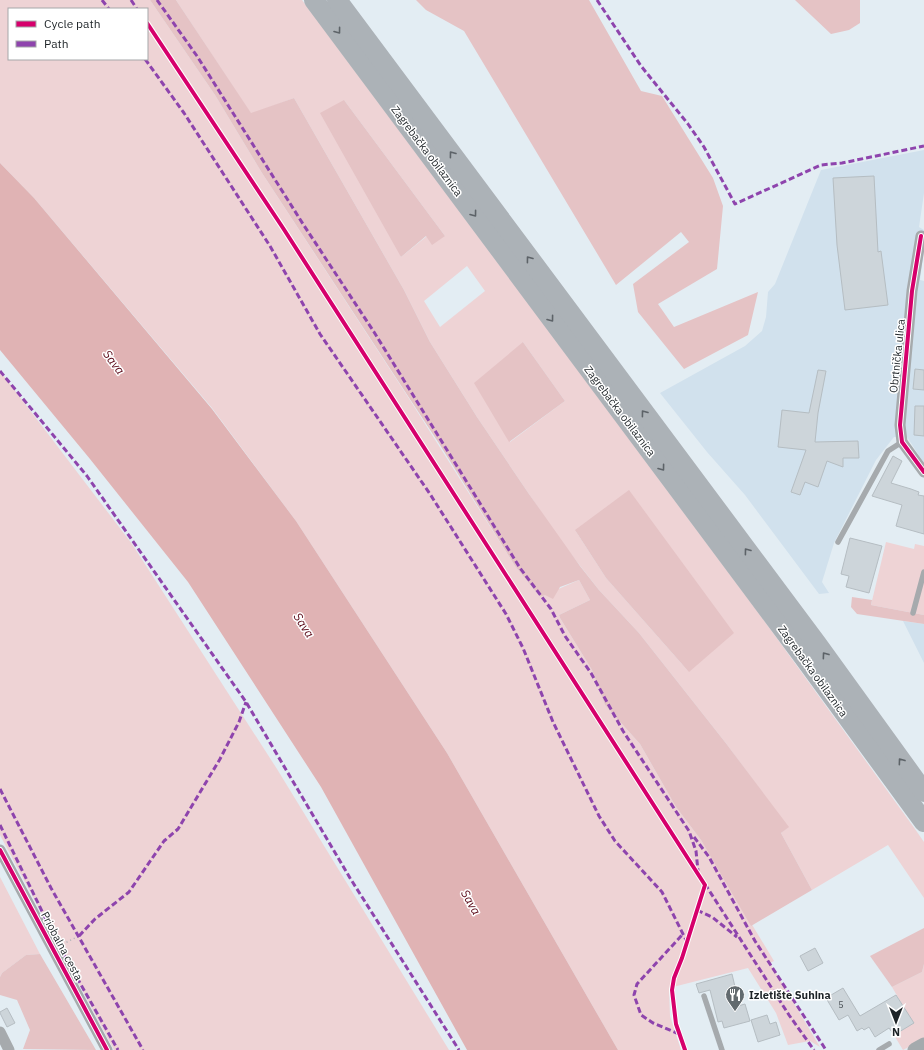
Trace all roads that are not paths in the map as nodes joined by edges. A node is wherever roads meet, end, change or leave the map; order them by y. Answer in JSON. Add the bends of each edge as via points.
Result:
{"nodes":[{"id":1,"x":314,"y":0,"type":"edge"},
{"id":2,"x":337,"y":0,"type":"edge"},
{"id":3,"x":921,"y":236,"type":"dead end"},
{"id":4,"x":902,"y":442,"type":"junction"},
{"id":5,"x":924,"y":472,"type":"edge"},
{"id":6,"x":838,"y":542,"type":"dead end"},
{"id":7,"x":924,"y":572,"type":"edge"},
{"id":8,"x":913,"y":614,"type":"dead end"},
{"id":9,"x":924,"y":792,"type":"edge"},
{"id":10,"x":924,"y":822,"type":"edge"},
{"id":11,"x":0,"y":850,"type":"edge"},
{"id":12,"x":704,"y":996,"type":"dead end"},
{"id":13,"x":0,"y":1032,"type":"edge"},
{"id":14,"x":889,"y":1044,"type":"dead end"},
{"id":15,"x":924,"y":1044,"type":"edge"},
{"id":16,"x":9,"y":1050,"type":"edge"},
{"id":17,"x":107,"y":1050,"type":"edge"},
{"id":18,"x":722,"y":1050,"type":"edge"},
{"id":19,"x":879,"y":1050,"type":"edge"},
{"id":20,"x":915,"y":1050,"type":"edge"}],
"edges":[{"from":1,"to":10,"type":"highway","name":"Zagrebačka obilaznica","one_way":true},
{"from":9,"to":2,"type":"highway","name":"Zagrebačka obilaznica","one_way":true,"via":[[817,644]]},
{"from":3,"to":4,"type":"street","name":"Obrtnička ulica","via":[[912,291],[900,412]]},
{"from":4,"to":5,"type":"street"},
{"from":4,"to":6,"type":"lane","via":[[888,452],[874,473]]},
{"from":7,"to":8,"type":"lane"},
{"from":11,"to":17,"type":"street","name":"Priobalna cesta"},
{"from":12,"to":18,"type":"lane"},
{"from":13,"to":16,"type":"street"},
{"from":14,"to":19,"type":"lane"},
{"from":15,"to":20,"type":"main road"}]}
